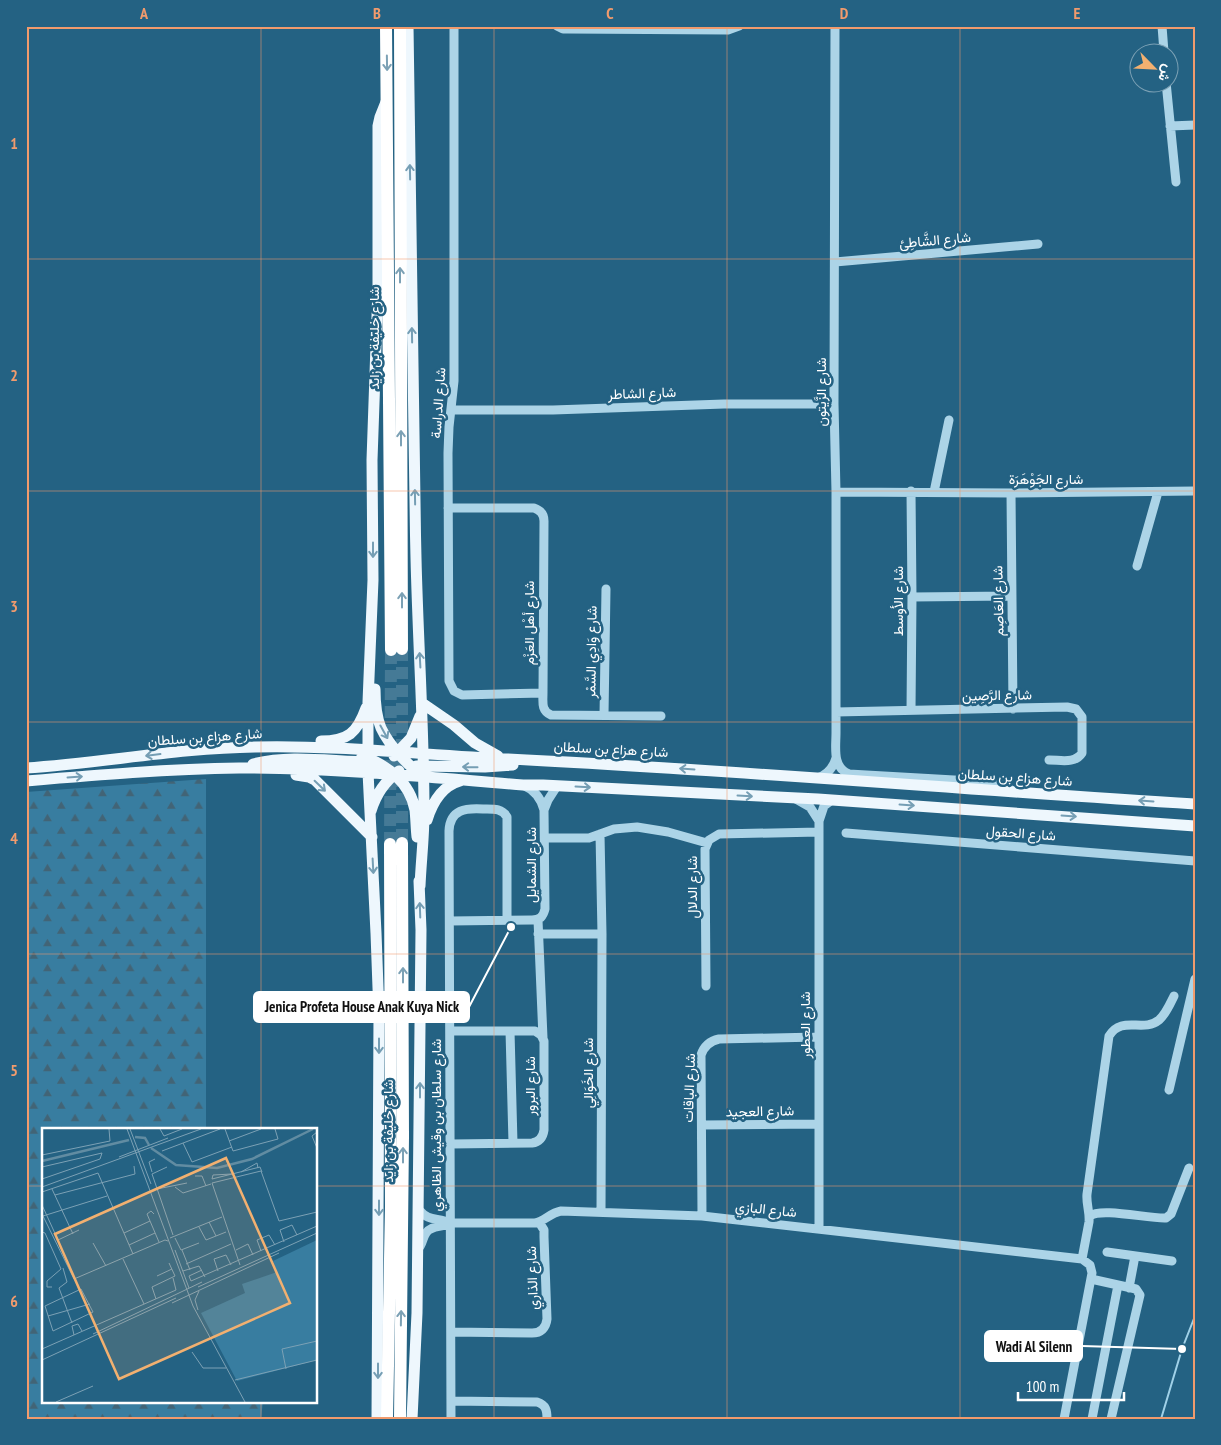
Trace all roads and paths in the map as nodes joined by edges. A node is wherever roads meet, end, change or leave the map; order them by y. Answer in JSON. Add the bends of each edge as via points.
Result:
{"nodes":[{"id":1,"x":386,"y":26,"type":"edge"},
{"id":2,"x":400,"y":26,"type":"edge"},
{"id":3,"x":408,"y":26,"type":"edge"},
{"id":4,"x":454,"y":26,"type":"edge"},
{"id":5,"x":557,"y":26,"type":"edge"},
{"id":6,"x":739,"y":26,"type":"edge"},
{"id":7,"x":835,"y":26,"type":"edge"},
{"id":8,"x":1162,"y":26,"type":"edge"},
{"id":9,"x":621,"y":28,"type":"edge"},
{"id":10,"x":1163,"y":42,"type":"edge"},
{"id":11,"x":1167,"y":92,"type":"edge"},
{"id":12,"x":387,"y":100,"type":"junction"},
{"id":13,"x":1195,"y":125,"type":"edge"},
{"id":14,"x":1170,"y":126,"type":"junction"},
{"id":15,"x":1176,"y":182,"type":"dead end"},
{"id":16,"x":1038,"y":244,"type":"dead end"},
{"id":17,"x":835,"y":262,"type":"junction"},
{"id":18,"x":834,"y":404,"type":"junction"},
{"id":19,"x":451,"y":410,"type":"junction"},
{"id":20,"x":949,"y":420,"type":"dead end"},
{"id":21,"x":911,"y":491,"type":"junction"},
{"id":22,"x":1195,"y":491,"type":"edge"},
{"id":23,"x":836,"y":492,"type":"junction"},
{"id":24,"x":934,"y":492,"type":"junction"},
{"id":25,"x":1158,"y":492,"type":"junction"},
{"id":26,"x":1011,"y":493,"type":"junction"},
{"id":27,"x":448,"y":508,"type":"junction"},
{"id":28,"x":1137,"y":566,"type":"dead end"},
{"id":29,"x":372,"y":580,"type":"junction"},
{"id":30,"x":606,"y":589,"type":"dead end"},
{"id":31,"x":1012,"y":596,"type":"junction"},
{"id":32,"x":912,"y":597,"type":"junction"},
{"id":33,"x":543,"y":693,"type":"junction"},
{"id":34,"x":368,"y":702,"type":"junction"},
{"id":35,"x":422,"y":705,"type":"junction"},
{"id":36,"x":1013,"y":709,"type":"junction"},
{"id":37,"x":911,"y":710,"type":"junction"},
{"id":38,"x":836,"y":712,"type":"junction"},
{"id":39,"x":604,"y":715,"type":"junction"},
{"id":40,"x":661,"y":716,"type":"dead end"},
{"id":41,"x":254,"y":747,"type":"junction"},
{"id":42,"x":398,"y":752,"type":"junction"},
{"id":43,"x":836,"y":758,"type":"junction"},
{"id":44,"x":504,"y":759,"type":"junction"},
{"id":45,"x":536,"y":760,"type":"junction"},
{"id":46,"x":1049,"y":760,"type":"dead end"},
{"id":47,"x":370,"y":761,"type":"junction"},
{"id":48,"x":424,"y":765,"type":"junction"},
{"id":49,"x":411,"y":767,"type":"junction"},
{"id":50,"x":26,"y":768,"type":"edge"},
{"id":51,"x":240,"y":768,"type":"junction"},
{"id":52,"x":395,"y":774,"type":"junction"},
{"id":53,"x":815,"y":778,"type":"junction"},
{"id":54,"x":464,"y":780,"type":"junction"},
{"id":55,"x":26,"y":781,"type":"edge"},
{"id":56,"x":523,"y":785,"type":"junction"},
{"id":57,"x":557,"y":786,"type":"junction"},
{"id":58,"x":1015,"y":792,"type":"junction"},
{"id":59,"x":796,"y":798,"type":"junction"},
{"id":60,"x":832,"y":800,"type":"junction"},
{"id":61,"x":1194,"y":804,"type":"edge"},
{"id":62,"x":544,"y":810,"type":"junction"},
{"id":63,"x":370,"y":817,"type":"junction"},
{"id":64,"x":819,"y":820,"type":"junction"},
{"id":65,"x":1195,"y":826,"type":"edge"},
{"id":66,"x":819,"y":832,"type":"junction"},
{"id":67,"x":846,"y":833,"type":"dead end"},
{"id":68,"x":600,"y":834,"type":"junction"},
{"id":69,"x":372,"y":837,"type":"junction"},
{"id":70,"x":544,"y":838,"type":"junction"},
{"id":71,"x":707,"y":843,"type":"junction"},
{"id":72,"x":1195,"y":860,"type":"edge"},
{"id":73,"x":420,"y":886,"type":"junction"},
{"id":74,"x":538,"y":920,"type":"junction"},
{"id":75,"x":450,"y":921,"type":"junction"},
{"id":76,"x":507,"y":921,"type":"junction"},
{"id":77,"x":538,"y":934,"type":"junction"},
{"id":78,"x":602,"y":934,"type":"junction"},
{"id":79,"x":1195,"y":979,"type":"edge"},
{"id":80,"x":706,"y":986,"type":"dead end"},
{"id":81,"x":1174,"y":996,"type":"dead end"},
{"id":82,"x":450,"y":1031,"type":"junction"},
{"id":83,"x":510,"y":1031,"type":"junction"},
{"id":84,"x":818,"y":1037,"type":"junction"},
{"id":85,"x":543,"y":1038,"type":"junction"},
{"id":86,"x":1170,"y":1090,"type":"dead end"},
{"id":87,"x":819,"y":1124,"type":"junction"},
{"id":88,"x":702,"y":1126,"type":"junction"},
{"id":89,"x":513,"y":1143,"type":"junction"},
{"id":90,"x":451,"y":1144,"type":"junction"},
{"id":91,"x":1189,"y":1168,"type":"dead end"},
{"id":92,"x":419,"y":1210,"type":"junction"},
{"id":93,"x":602,"y":1212,"type":"junction"},
{"id":94,"x":702,"y":1216,"type":"junction"},
{"id":95,"x":1090,"y":1216,"type":"junction"},
{"id":96,"x":539,"y":1222,"type":"junction"},
{"id":97,"x":450,"y":1223,"type":"junction"},
{"id":98,"x":819,"y":1229,"type":"junction"},
{"id":99,"x":418,"y":1250,"type":"junction"},
{"id":100,"x":1107,"y":1252,"type":"dead end"},
{"id":101,"x":1135,"y":1256,"type":"junction"},
{"id":102,"x":1082,"y":1259,"type":"junction"},
{"id":103,"x":1172,"y":1261,"type":"dead end"},
{"id":104,"x":1091,"y":1279,"type":"junction"},
{"id":105,"x":1118,"y":1285,"type":"junction"},
{"id":106,"x":1129,"y":1288,"type":"junction"},
{"id":107,"x":451,"y":1332,"type":"junction"},
{"id":108,"x":451,"y":1402,"type":"junction"},
{"id":109,"x":378,"y":1419,"type":"edge"},
{"id":110,"x":388,"y":1419,"type":"edge"},
{"id":111,"x":400,"y":1419,"type":"edge"},
{"id":112,"x":412,"y":1419,"type":"edge"},
{"id":113,"x":451,"y":1419,"type":"edge"},
{"id":114,"x":547,"y":1419,"type":"edge"},
{"id":115,"x":1064,"y":1419,"type":"edge"},
{"id":116,"x":1092,"y":1419,"type":"edge"},
{"id":117,"x":1111,"y":1419,"type":"edge"}],
"edges":[{"from":1,"to":12,"type":"highway","name":"شارع خليفة بن زايد","one_way":true},
{"from":12,"to":2,"type":"highway","name":"شارع خليفة بن زايد","one_way":true,"via":[[397,650]]},
{"from":35,"to":3,"type":"main road","one_way":true,"via":[[415,527]]},
{"from":4,"to":19,"type":"street","name":"شارع الدراسة","via":[[454,363]]},
{"from":5,"to":9,"type":"street","via":[[567,29]]},
{"from":6,"to":9,"type":"street","via":[[728,30]]},
{"from":7,"to":17,"type":"street","name":"شارع الزَّيتون"},
{"from":8,"to":10,"type":"street"},
{"from":11,"to":14,"type":"street"},
{"from":12,"to":29,"type":"main road","one_way":true,"via":[[378,126]]},
{"from":13,"to":14,"type":"street"},
{"from":14,"to":15,"type":"street"},
{"from":16,"to":17,"type":"street","name":"شارع الشَّاطِئ"},
{"from":17,"to":18,"type":"street","name":"شارع الزَّيتون"},
{"from":18,"to":19,"type":"street","name":"شارع الشاطر"},
{"from":18,"to":23,"type":"street","name":"شارع الزَّيتون"},
{"from":19,"to":27,"type":"street","name":"شارع الدراسة"},
{"from":20,"to":24,"type":"street"},
{"from":21,"to":23,"type":"street","name":"شارع الجَوْهَرَة"},
{"from":21,"to":24,"type":"street","name":"شارع الجَوْهَرَة"},
{"from":21,"to":32,"type":"street","name":"شارع الأوسط"},
{"from":22,"to":25,"type":"street","name":"شارع الجَوْهَرَة"},
{"from":23,"to":38,"type":"street","name":"شارع الزَّيتون"},
{"from":24,"to":26,"type":"street","name":"شارع الجَوْهَرَة"},
{"from":25,"to":26,"type":"street","name":"شارع الجَوْهَرَة"},
{"from":25,"to":28,"type":"street"},
{"from":26,"to":31,"type":"street","name":"شارع العَاصِم"},
{"from":27,"to":33,"type":"street","name":"شارع الدراسة","via":[[451,687],[465,695]]},
{"from":27,"to":33,"type":"street","name":"شارع أهْل العَزْم","via":[[534,508],[543,515]]},
{"from":29,"to":34,"type":"main road"},
{"from":29,"to":42,"type":"main road","one_way":true,"via":[[377,713],[382,730]]},
{"from":30,"to":39,"type":"street","name":"شارع وَادِي السَّمْر"},
{"from":31,"to":32,"type":"street"},
{"from":31,"to":36,"type":"street","name":"شارع العَاصِم"},
{"from":32,"to":37,"type":"street","name":"شارع الأوسط"},
{"from":33,"to":39,"type":"street","name":"شارع أهْل العَزْم","via":[[543,708],[548,714]]},
{"from":34,"to":41,"type":"main road","via":[[356,727],[341,740],[266,740]]},
{"from":34,"to":47,"type":"main road"},
{"from":35,"to":42,"type":"main road","via":[[411,738]]},
{"from":35,"to":44,"type":"main road","via":[[444,718],[475,744]]},
{"from":35,"to":48,"type":"main road"},
{"from":36,"to":37,"type":"street","name":"شارع الرَّصِين"},
{"from":36,"to":46,"type":"street","name":"شارع الرَّصِين","via":[[1072,708],[1080,713],[1083,749],[1080,757],[1072,761]]},
{"from":37,"to":38,"type":"street","name":"شارع الرَّصِين"},
{"from":38,"to":43,"type":"street","name":"شارع الزَّيتون"},
{"from":39,"to":40,"type":"street","name":"شارع أهْل العَزْم"},
{"from":41,"to":47,"type":"main road","name":"شارع هزاع بن سلطان","via":[[334,749]]},
{"from":41,"to":50,"type":"main road","name":"شارع هزاع بن سلطان","one_way":true},
{"from":42,"to":47,"type":"main road","via":[[390,759]]},
{"from":42,"to":48,"type":"main road","name":"شارع هزاع بن سلطان"},
{"from":42,"to":49,"type":"main road"},
{"from":43,"to":53,"type":"street","via":[[831,770]]},
{"from":43,"to":58,"type":"street","via":[[839,766],[849,774],[989,782]]},
{"from":44,"to":45,"type":"main road","name":"شارع هزاع بن سلطان"},
{"from":44,"to":48,"type":"main road","name":"شارع هزاع بن سلطان"},
{"from":45,"to":48,"type":"main road","one_way":true,"via":[[496,766]]},
{"from":53,"to":45,"type":"main road","name":"شارع هزاع بن سلطان","one_way":true},
{"from":47,"to":51,"type":"main road","via":[[274,760]]},
{"from":47,"to":52,"type":"main road"},
{"from":47,"to":63,"type":"main road"},
{"from":48,"to":49,"type":"main road"},
{"from":48,"to":52,"type":"main road","name":"شارع هزاع بن سلطان"},
{"from":48,"to":54,"type":"main road","name":"شارع هزاع بن سلطان"},
{"from":48,"to":73,"type":"main road"},
{"from":49,"to":52,"type":"main road"},
{"from":55,"to":51,"type":"main road","one_way":true},
{"from":51,"to":69,"type":"main road","one_way":true,"via":[[315,780]]},
{"from":52,"to":63,"type":"main road","via":[[378,794]]},
{"from":52,"to":73,"type":"main road","via":[[415,809]]},
{"from":53,"to":58,"type":"main road","name":"شارع هزاع بن سلطان"},
{"from":54,"to":56,"type":"main road","name":"شارع هزاع بن سلطان"},
{"from":54,"to":73,"type":"main road","via":[[449,786],[430,812]]},
{"from":56,"to":57,"type":"main road","name":"شارع هزاع بن سلطان"},
{"from":56,"to":62,"type":"street","name":"شارع الشمايل","via":[[533,790]]},
{"from":57,"to":59,"type":"main road","name":"شارع هزاع بن سلطان","one_way":true},
{"from":57,"to":62,"type":"street","name":"شارع الشمايل"},
{"from":61,"to":58,"type":"main road","name":"شارع هزاع بن سلطان","one_way":true},
{"from":59,"to":60,"type":"main road","name":"شارع هزاع بن سلطان"},
{"from":59,"to":64,"type":"street","via":[[810,807]]},
{"from":60,"to":64,"type":"street","via":[[824,806]]},
{"from":60,"to":65,"type":"main road","name":"شارع هزاع بن سلطان","one_way":true},
{"from":62,"to":70,"type":"street","name":"شارع الشمايل"},
{"from":63,"to":69,"type":"main road"},
{"from":64,"to":66,"type":"street","name":"شارع العطور"},
{"from":66,"to":71,"type":"street","name":"شارع الدلال","via":[[719,834]]},
{"from":66,"to":84,"type":"street","name":"شارع العطور"},
{"from":67,"to":72,"type":"street","name":"شارع الحقول"},
{"from":68,"to":70,"type":"street","via":[[589,838]]},
{"from":68,"to":71,"type":"street","via":[[637,827]]},
{"from":68,"to":78,"type":"street","name":"شارع الخَوَالِي"},
{"from":69,"to":109,"type":"main road","one_way":true,"via":[[378,1015]]},
{"from":70,"to":74,"type":"street","name":"شارع الشمايل","via":[[545,909]]},
{"from":71,"to":80,"type":"street","name":"شارع الدلال"},
{"from":92,"to":73,"type":"main road","one_way":true},
{"from":74,"to":76,"type":"street","name":"شارع الشمايل"},
{"from":74,"to":77,"type":"street"},
{"from":75,"to":76,"type":"street","name":"شارع الشمايل"},
{"from":75,"to":76,"type":"street","name":"شارع سلطان بن وقيش الظاهري","via":[[449,826],[456,814],[469,808],[498,809],[507,817]]},
{"from":75,"to":82,"type":"street","name":"شارع سلطان بن وقيش الظاهري"},
{"from":77,"to":78,"type":"street"},
{"from":77,"to":85,"type":"street"},
{"from":78,"to":93,"type":"street","name":"شارع الخَوَالِي"},
{"from":79,"to":86,"type":"street"},
{"from":81,"to":95,"type":"street","via":[[1158,1021],[1144,1026],[1123,1025],[1110,1036],[1087,1194]]},
{"from":82,"to":83,"type":"street","name":"شارع البرور"},
{"from":82,"to":90,"type":"street","name":"شارع سلطان بن وقيش الظاهري"},
{"from":83,"to":85,"type":"street","name":"شارع البرور","via":[[535,1031]]},
{"from":83,"to":89,"type":"street"},
{"from":84,"to":87,"type":"street","name":"شارع العطور"},
{"from":84,"to":88,"type":"street","name":"شارع الباقات","via":[[719,1039],[708,1044],[701,1055]]},
{"from":85,"to":89,"type":"street","name":"شارع البرور","via":[[543,1134],[537,1142]]},
{"from":87,"to":88,"type":"street","name":"شارع العجيد"},
{"from":87,"to":98,"type":"street","name":"شارع العطور"},
{"from":88,"to":94,"type":"street","name":"شارع الباقات"},
{"from":89,"to":90,"type":"street","name":"شارع البرور"},
{"from":90,"to":97,"type":"street","name":"شارع سلطان بن وقيش الظاهري"},
{"from":91,"to":95,"type":"street","via":[[1166,1218],[1109,1212],[1095,1212]]},
{"from":92,"to":97,"type":"street","name":"شارع البازي","via":[[427,1217]]},
{"from":92,"to":99,"type":"main road"},
{"from":93,"to":94,"type":"street","name":"شارع البازي"},
{"from":93,"to":96,"type":"street","name":"شارع البازي","via":[[561,1211]]},
{"from":94,"to":98,"type":"street","name":"شارع البازي"},
{"from":95,"to":102,"type":"street"},
{"from":96,"to":97,"type":"street","name":"شارع البازي"},
{"from":96,"to":107,"type":"street","name":"شارع الذاري","via":[[544,1230],[547,1310],[542,1330],[532,1334]]},
{"from":97,"to":99,"type":"street","name":"شارع البازي","via":[[428,1231]]},
{"from":97,"to":107,"type":"street","name":"شارع سلطان بن وقيش الظاهري"},
{"from":98,"to":102,"type":"street","name":"شارع البازي"},
{"from":99,"to":112,"type":"main road"},
{"from":100,"to":101,"type":"street"},
{"from":101,"to":103,"type":"street"},
{"from":101,"to":106,"type":"street"},
{"from":102,"to":104,"type":"street","via":[[1090,1265]]},
{"from":104,"to":105,"type":"street"},
{"from":104,"to":115,"type":"street"},
{"from":105,"to":106,"type":"street"},
{"from":105,"to":116,"type":"street"},
{"from":106,"to":117,"type":"street","via":[[1138,1291],[1140,1298]]},
{"from":107,"to":108,"type":"street","name":"شارع سلطان بن وقيش الظاهري"},
{"from":108,"to":113,"type":"street","name":"شارع سلطان بن وقيش الظاهري"},
{"from":108,"to":114,"type":"street","via":[[537,1402],[545,1407]]},
{"from":111,"to":110,"type":"highway","name":"شارع خليفة بن زايد","one_way":true,"via":[[403,1137],[396,844]]}]}
